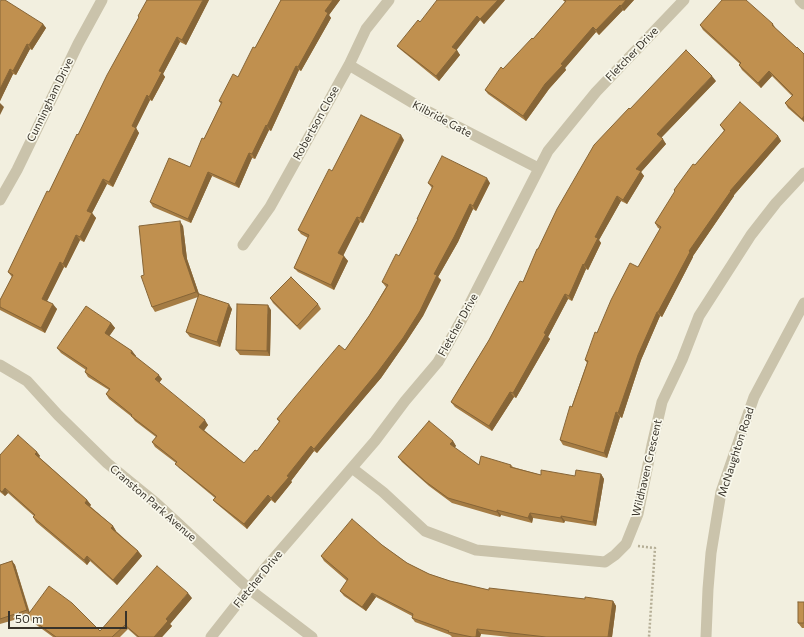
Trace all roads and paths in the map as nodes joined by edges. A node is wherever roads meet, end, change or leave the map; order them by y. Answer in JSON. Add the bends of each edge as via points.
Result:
{"nodes":[{"id":1,"x":102,"y":0,"type":"edge"},
{"id":2,"x":389,"y":0,"type":"edge"},
{"id":3,"x":684,"y":0,"type":"edge"},
{"id":4,"x":800,"y":0,"type":"edge"},
{"id":5,"x":804,"y":4,"type":"edge"},
{"id":6,"x":349,"y":65,"type":"junction"},
{"id":7,"x":538,"y":168,"type":"junction"},
{"id":8,"x":804,"y":173,"type":"edge"},
{"id":9,"x":0,"y":200,"type":"edge"},
{"id":10,"x":243,"y":245,"type":"dead end"},
{"id":11,"x":804,"y":303,"type":"edge"},
{"id":12,"x":0,"y":365,"type":"edge"},
{"id":13,"x":352,"y":468,"type":"junction"},
{"id":14,"x":626,"y":544,"type":"junction"},
{"id":15,"x":249,"y":589,"type":"junction"},
{"id":16,"x":210,"y":637,"type":"edge"},
{"id":17,"x":312,"y":637,"type":"edge"},
{"id":18,"x":649,"y":637,"type":"edge"},
{"id":19,"x":706,"y":637,"type":"edge"}],
"edges":[{"from":1,"to":9,"type":"street","name":"Cunningham Drive"},
{"from":2,"to":6,"type":"street","name":"Robertson Close","via":[[366,29]]},
{"from":3,"to":7,"type":"street","name":"Fletcher Drive","via":[[596,92],[548,151]]},
{"from":4,"to":5,"type":"street"},
{"from":6,"to":7,"type":"street","name":"Kilbride Gate","via":[[423,109]]},
{"from":6,"to":10,"type":"street","name":"Robertson Close","via":[[270,207]]},
{"from":7,"to":13,"type":"street","name":"Fletcher Drive","via":[[438,362]]},
{"from":8,"to":14,"type":"street","name":"Wildhaven Crescent","via":[[751,235],[699,316],[662,402],[638,514]]},
{"from":11,"to":19,"type":"street","name":"McNaughton Road","via":[[754,397],[722,492],[711,560]]},
{"from":12,"to":15,"type":"street","name":"Cranston Park Avenue","via":[[27,381],[107,463],[156,503]]},
{"from":13,"to":14,"type":"street","name":"Wildhaven Crescent","via":[[425,530],[476,550],[605,562]]},
{"from":13,"to":15,"type":"street","name":"Fletcher Drive"},
{"from":14,"to":18,"type":"path","via":[[655,548]]},
{"from":15,"to":16,"type":"street","name":"Fletcher Drive"},
{"from":15,"to":17,"type":"street","name":"Cranston Park Avenue"}]}
